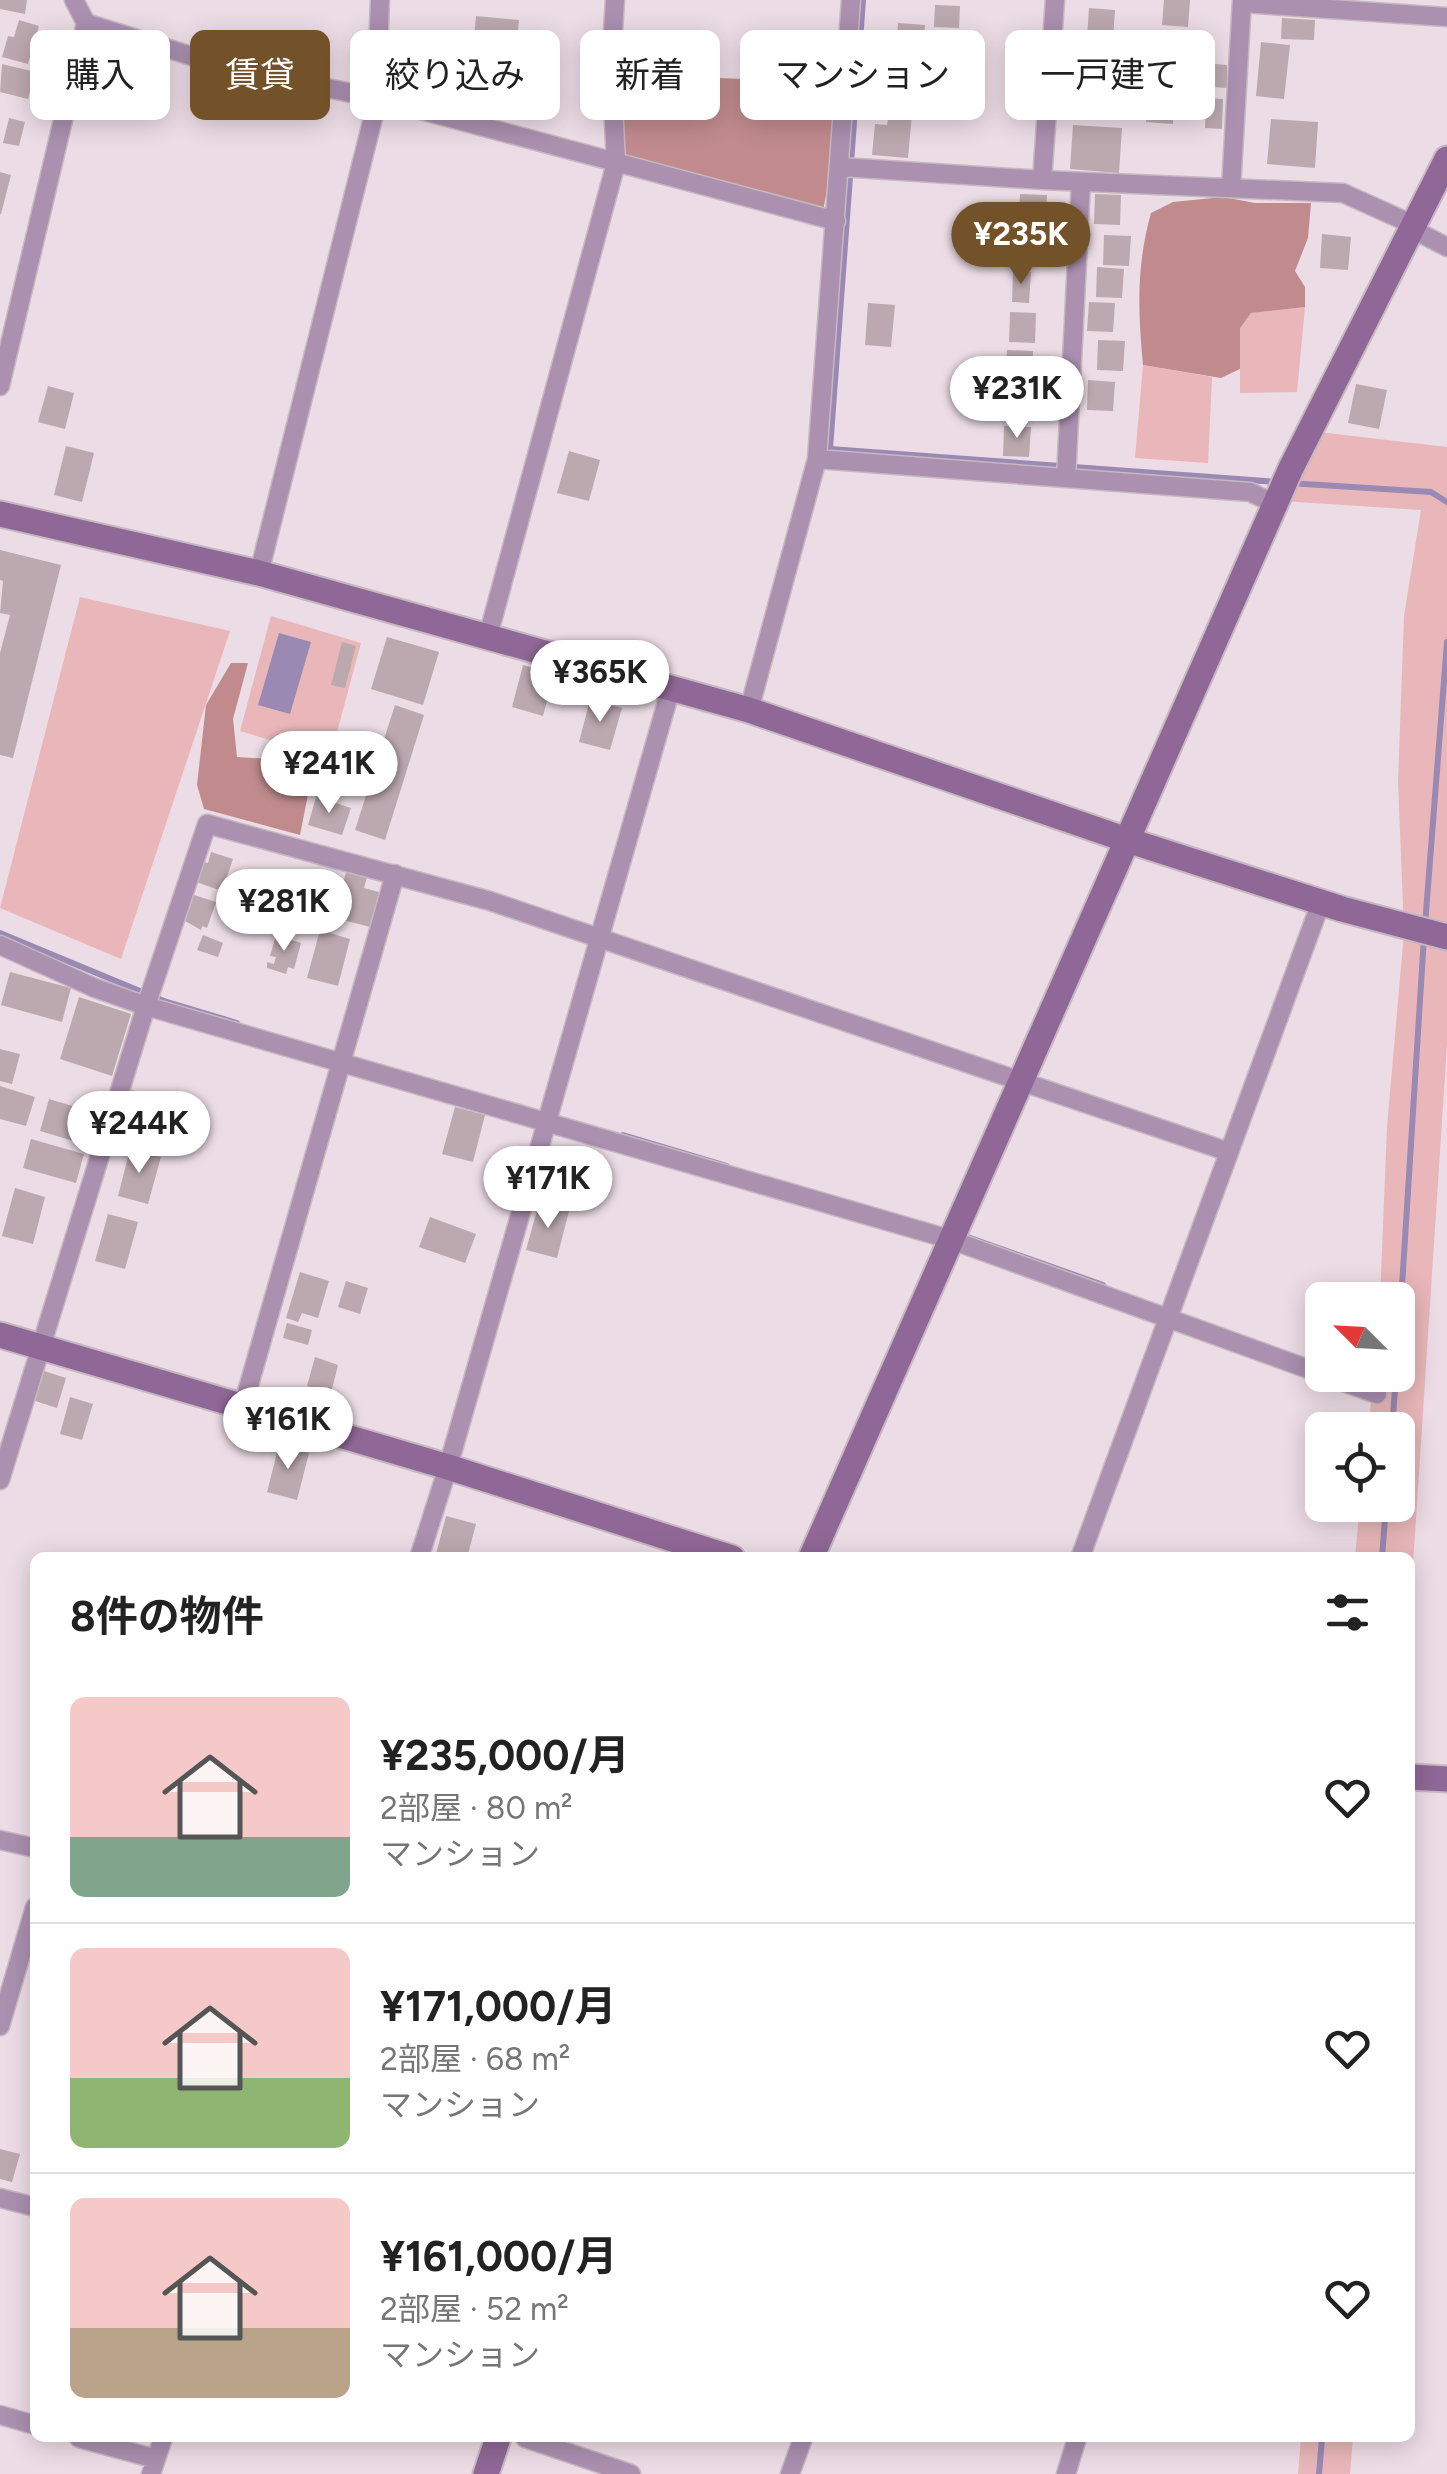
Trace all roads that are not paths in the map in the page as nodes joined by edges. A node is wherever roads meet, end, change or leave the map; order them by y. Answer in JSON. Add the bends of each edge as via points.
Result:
{"nodes":[{"id":1,"x":73,"y":0,"type":"edge"},
{"id":2,"x":380,"y":0,"type":"edge"},
{"id":3,"x":615,"y":0,"type":"edge"},
{"id":4,"x":851,"y":0,"type":"edge"},
{"id":5,"x":1055,"y":0,"type":"edge"},
{"id":6,"x":1242,"y":2,"type":"edge"},
{"id":7,"x":1447,"y":18,"type":"edge"},
{"id":8,"x":86,"y":23,"type":"junction"},
{"id":9,"x":379,"y":30,"type":"edge"},
{"id":10,"x":350,"y":93,"type":"edge"},
{"id":11,"x":371,"y":120,"type":"edge"},
{"id":12,"x":457,"y":120,"type":"edge"},
{"id":13,"x":1447,"y":159,"type":"edge"},
{"id":14,"x":616,"y":163,"type":"junction"},
{"id":15,"x":840,"y":168,"type":"junction"},
{"id":16,"x":1042,"y":180,"type":"junction"},
{"id":17,"x":1081,"y":182,"type":"junction"},
{"id":18,"x":1231,"y":188,"type":"junction"},
{"id":19,"x":836,"y":221,"type":"junction"},
{"id":20,"x":1413,"y":227,"type":"junction"},
{"id":21,"x":1447,"y":247,"type":"edge"},
{"id":22,"x":0,"y":386,"type":"edge"},
{"id":23,"x":817,"y":459,"type":"junction"},
{"id":24,"x":1066,"y":478,"type":"junction"},
{"id":25,"x":1275,"y":504,"type":"junction"},
{"id":26,"x":0,"y":514,"type":"edge"},
{"id":27,"x":259,"y":574,"type":"junction"},
{"id":28,"x":488,"y":636,"type":"junction"},
{"id":29,"x":672,"y":688,"type":"junction"},
{"id":30,"x":749,"y":710,"type":"junction"},
{"id":31,"x":1127,"y":840,"type":"junction"},
{"id":32,"x":395,"y":874,"type":"junction"},
{"id":33,"x":1321,"y":902,"type":"junction"},
{"id":34,"x":1447,"y":936,"type":"edge"},
{"id":35,"x":600,"y":938,"type":"junction"},
{"id":36,"x":0,"y":946,"type":"edge"},
{"id":37,"x":146,"y":1006,"type":"junction"},
{"id":38,"x":342,"y":1062,"type":"junction"},
{"id":39,"x":1019,"y":1080,"type":"junction"},
{"id":40,"x":547,"y":1121,"type":"junction"},
{"id":41,"x":1229,"y":1152,"type":"junction"},
{"id":42,"x":950,"y":1239,"type":"junction"},
{"id":43,"x":1168,"y":1318,"type":"junction"},
{"id":44,"x":0,"y":1335,"type":"edge"},
{"id":45,"x":39,"y":1346,"type":"junction"},
{"id":46,"x":1305,"y":1368,"type":"edge"},
{"id":47,"x":1371,"y":1392,"type":"edge"},
{"id":48,"x":1377,"y":1394,"type":"dead end"},
{"id":49,"x":243,"y":1406,"type":"junction"},
{"id":50,"x":448,"y":1467,"type":"junction"},
{"id":51,"x":0,"y":1480,"type":"edge"},
{"id":52,"x":421,"y":1552,"type":"edge"},
{"id":53,"x":713,"y":1552,"type":"edge"},
{"id":54,"x":814,"y":1552,"type":"edge"},
{"id":55,"x":1082,"y":1552,"type":"edge"},
{"id":56,"x":1415,"y":1777,"type":"edge"},
{"id":57,"x":1447,"y":1780,"type":"edge"},
{"id":58,"x":0,"y":1840,"type":"edge"},
{"id":59,"x":30,"y":1847,"type":"edge"},
{"id":60,"x":30,"y":1923,"type":"edge"},
{"id":61,"x":0,"y":2026,"type":"edge"},
{"id":62,"x":0,"y":2198,"type":"edge"},
{"id":63,"x":30,"y":2206,"type":"edge"},
{"id":64,"x":0,"y":2415,"type":"edge"},
{"id":65,"x":30,"y":2424,"type":"edge"},
{"id":66,"x":88,"y":2442,"type":"edge"},
{"id":67,"x":162,"y":2442,"type":"edge"},
{"id":68,"x":497,"y":2442,"type":"edge"},
{"id":69,"x":537,"y":2442,"type":"edge"},
{"id":70,"x":802,"y":2442,"type":"edge"},
{"id":71,"x":1076,"y":2442,"type":"edge"},
{"id":72,"x":153,"y":2467,"type":"edge"},
{"id":73,"x":486,"y":2474,"type":"edge"},
{"id":74,"x":632,"y":2474,"type":"edge"},
{"id":75,"x":790,"y":2474,"type":"edge"},
{"id":76,"x":1066,"y":2474,"type":"edge"}],
"edges":[{"from":1,"to":8,"type":"street"},
{"from":2,"to":9,"type":"street"},
{"from":3,"to":14,"type":"street"},
{"from":4,"to":15,"type":"street"},
{"from":5,"to":16,"type":"street"},
{"from":6,"to":7,"type":"street"},
{"from":6,"to":18,"type":"street"},
{"from":8,"to":10,"type":"street","via":[[233,70]]},
{"from":8,"to":22,"type":"street"},
{"from":11,"to":27,"type":"street"},
{"from":12,"to":14,"type":"street"},
{"from":13,"to":20,"type":"street"},
{"from":14,"to":19,"type":"street"},
{"from":14,"to":28,"type":"street"},
{"from":15,"to":16,"type":"street"},
{"from":15,"to":19,"type":"street"},
{"from":16,"to":17,"type":"street"},
{"from":17,"to":18,"type":"street"},
{"from":17,"to":24,"type":"street"},
{"from":18,"to":20,"type":"street","via":[[1343,192]]},
{"from":19,"to":23,"type":"street"},
{"from":20,"to":21,"type":"street"},
{"from":20,"to":25,"type":"street"},
{"from":23,"to":24,"type":"street"},
{"from":23,"to":30,"type":"street"},
{"from":24,"to":25,"type":"street","via":[[1250,492]]},
{"from":25,"to":31,"type":"street"},
{"from":26,"to":27,"type":"street"},
{"from":27,"to":28,"type":"street"},
{"from":28,"to":29,"type":"street"},
{"from":29,"to":30,"type":"street"},
{"from":29,"to":35,"type":"street"},
{"from":30,"to":31,"type":"street"},
{"from":31,"to":33,"type":"street"},
{"from":31,"to":39,"type":"street"},
{"from":32,"to":35,"type":"street"},
{"from":32,"to":37,"type":"street","via":[[206,824]]},
{"from":32,"to":38,"type":"street"},
{"from":33,"to":34,"type":"street"},
{"from":33,"to":41,"type":"street"},
{"from":35,"to":39,"type":"street"},
{"from":35,"to":40,"type":"street"},
{"from":36,"to":37,"type":"street"},
{"from":37,"to":38,"type":"street"},
{"from":37,"to":45,"type":"street"},
{"from":38,"to":40,"type":"street"},
{"from":38,"to":49,"type":"street"},
{"from":39,"to":41,"type":"street"},
{"from":39,"to":42,"type":"street"},
{"from":40,"to":42,"type":"street"},
{"from":40,"to":50,"type":"street"},
{"from":41,"to":43,"type":"street"},
{"from":42,"to":43,"type":"street"},
{"from":42,"to":54,"type":"street"},
{"from":43,"to":46,"type":"street"},
{"from":43,"to":55,"type":"street"},
{"from":44,"to":45,"type":"street"},
{"from":45,"to":49,"type":"street"},
{"from":45,"to":51,"type":"street"},
{"from":47,"to":48,"type":"street"},
{"from":49,"to":50,"type":"street"},
{"from":50,"to":52,"type":"street"},
{"from":50,"to":53,"type":"street"},
{"from":56,"to":57,"type":"street"},
{"from":58,"to":59,"type":"street"},
{"from":60,"to":61,"type":"street"},
{"from":62,"to":63,"type":"street"},
{"from":64,"to":65,"type":"street"},
{"from":66,"to":72,"type":"street"},
{"from":67,"to":72,"type":"street"},
{"from":68,"to":73,"type":"street"},
{"from":69,"to":74,"type":"street"},
{"from":70,"to":75,"type":"street"},
{"from":71,"to":76,"type":"street"}]}
